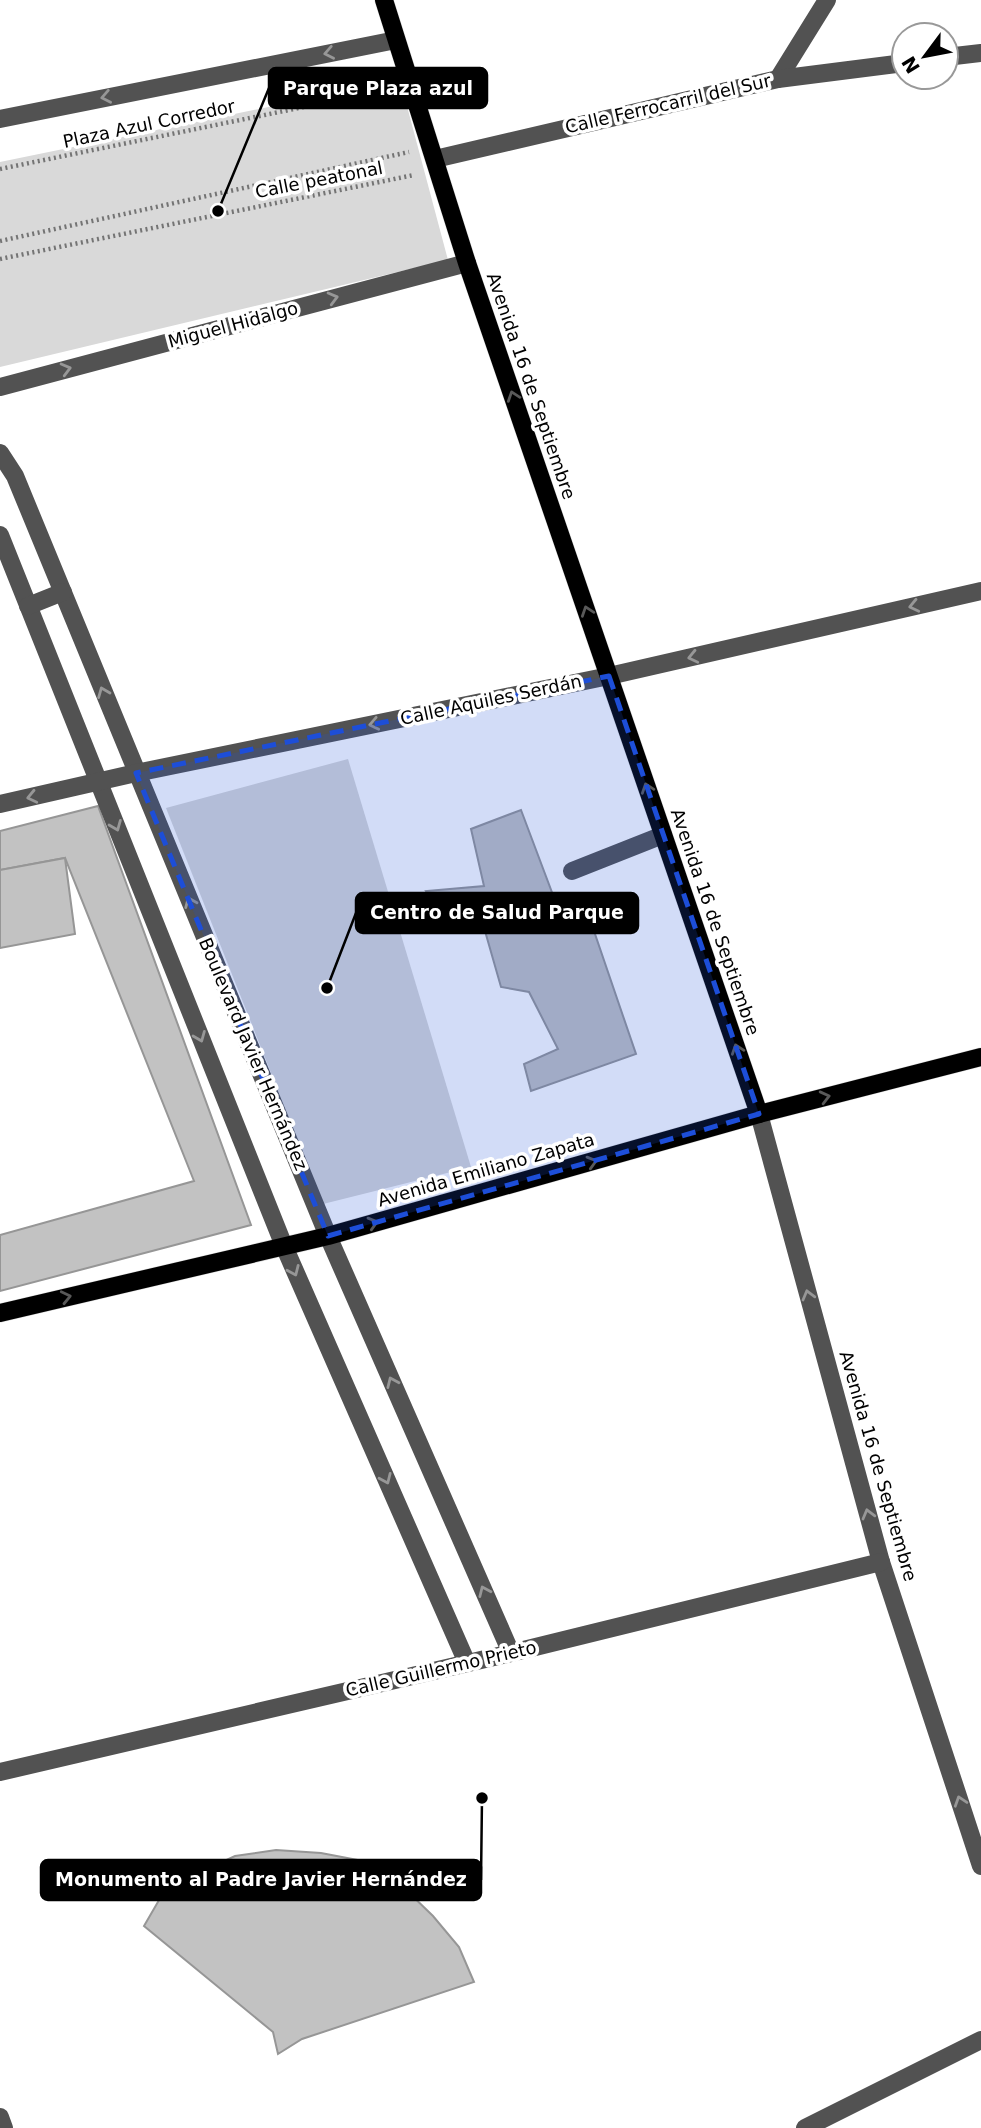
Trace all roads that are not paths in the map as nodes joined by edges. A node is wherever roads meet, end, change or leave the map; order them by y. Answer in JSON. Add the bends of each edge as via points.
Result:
{"nodes":[{"id":1,"x":384,"y":0,"type":"edge"},
{"id":2,"x":827,"y":0,"type":"edge"},
{"id":3,"x":396,"y":40,"type":"junction"},
{"id":4,"x":981,"y":53,"type":"edge"},
{"id":5,"x":960,"y":56,"type":"edge"},
{"id":6,"x":890,"y":65,"type":"edge"},
{"id":7,"x":778,"y":79,"type":"junction"},
{"id":8,"x":0,"y":118,"type":"edge"},
{"id":9,"x":436,"y":165,"type":"junction"},
{"id":10,"x":467,"y":263,"type":"junction"},
{"id":11,"x":0,"y":387,"type":"edge"},
{"id":12,"x":0,"y":453,"type":"edge"},
{"id":13,"x":0,"y":535,"type":"edge"},
{"id":14,"x":981,"y":591,"type":"edge"},
{"id":15,"x":63,"y":592,"type":"junction"},
{"id":16,"x":29,"y":606,"type":"junction"},
{"id":17,"x":609,"y":676,"type":"junction"},
{"id":18,"x":136,"y":773,"type":"junction"},
{"id":19,"x":98,"y":783,"type":"junction"},
{"id":20,"x":0,"y":804,"type":"edge"},
{"id":21,"x":663,"y":835,"type":"junction"},
{"id":22,"x":572,"y":871,"type":"dead end"},
{"id":23,"x":981,"y":1057,"type":"edge"},
{"id":24,"x":759,"y":1114,"type":"junction"},
{"id":25,"x":328,"y":1236,"type":"junction"},
{"id":26,"x":284,"y":1246,"type":"junction"},
{"id":27,"x":0,"y":1313,"type":"edge"},
{"id":28,"x":881,"y":1562,"type":"junction"},
{"id":29,"x":511,"y":1653,"type":"junction"},
{"id":30,"x":467,"y":1663,"type":"junction"},
{"id":31,"x":0,"y":1772,"type":"edge"},
{"id":32,"x":981,"y":1866,"type":"edge"},
{"id":33,"x":981,"y":2040,"type":"edge"},
{"id":34,"x":0,"y":2117,"type":"edge"},
{"id":35,"x":4,"y":2128,"type":"edge"},
{"id":36,"x":805,"y":2128,"type":"edge"}],
"edges":[{"from":1,"to":3,"type":"main road","name":"Avenida 16 de Septiembre"},
{"from":2,"to":7,"type":"street"},
{"from":3,"to":8,"type":"street","one_way":true},
{"from":3,"to":9,"type":"main road","name":"Avenida 16 de Septiembre"},
{"from":4,"to":5,"type":"street"},
{"from":6,"to":7,"type":"street","name":"Calle Ferrocarril del Sur"},
{"from":7,"to":9,"type":"street","name":"Calle Ferrocarril del Sur"},
{"from":9,"to":10,"type":"main road","name":"Avenida 16 de Septiembre"},
{"from":11,"to":10,"type":"street","name":"Miguel Hidalgo","one_way":true},
{"from":17,"to":10,"type":"main road","name":"Avenida 16 de Septiembre","one_way":true},
{"from":12,"to":15,"type":"street","name":"Boulevard Javier Hernández","via":[[15,476]]},
{"from":13,"to":16,"type":"street"},
{"from":14,"to":17,"type":"street","name":"Calle Aquiles Serdán","one_way":true},
{"from":15,"to":16,"type":"street"},
{"from":18,"to":15,"type":"street","name":"Boulevard Javier Hernández","one_way":true},
{"from":16,"to":19,"type":"street"},
{"from":17,"to":18,"type":"street","name":"Calle Aquiles Serdán","one_way":true},
{"from":21,"to":17,"type":"main road","name":"Avenida 16 de Septiembre","one_way":true},
{"from":18,"to":19,"type":"street","name":"Calle Aquiles Serdán"},
{"from":25,"to":18,"type":"street","name":"Boulevard Javier Hernández","one_way":true},
{"from":19,"to":20,"type":"street","name":"Calle Aquiles Serdán","one_way":true},
{"from":19,"to":26,"type":"street","one_way":true},
{"from":21,"to":22,"type":"street"},
{"from":24,"to":21,"type":"main road","name":"Avenida 16 de Septiembre","one_way":true},
{"from":24,"to":23,"type":"main road","name":"Avenida Emiliano Zapata","one_way":true},
{"from":25,"to":24,"type":"main road","name":"Avenida Emiliano Zapata","one_way":true},
{"from":28,"to":24,"type":"street","name":"Avenida 16 de Septiembre","one_way":true},
{"from":25,"to":26,"type":"main road","name":"Avenida Emiliano Zapata"},
{"from":29,"to":25,"type":"street","name":"Boulevard Javier Hernández","one_way":true},
{"from":27,"to":26,"type":"main road","name":"Avenida Emiliano Zapata","one_way":true},
{"from":26,"to":30,"type":"street","one_way":true},
{"from":28,"to":29,"type":"street","name":"Calle Guillermo Prieto"},
{"from":32,"to":28,"type":"street","name":"Avenida 16 de Septiembre","one_way":true},
{"from":29,"to":30,"type":"street","name":"Calle Guillermo Prieto"},
{"from":30,"to":31,"type":"street","name":"Calle Guillermo Prieto"},
{"from":33,"to":36,"type":"street"},
{"from":34,"to":35,"type":"street"}]}
